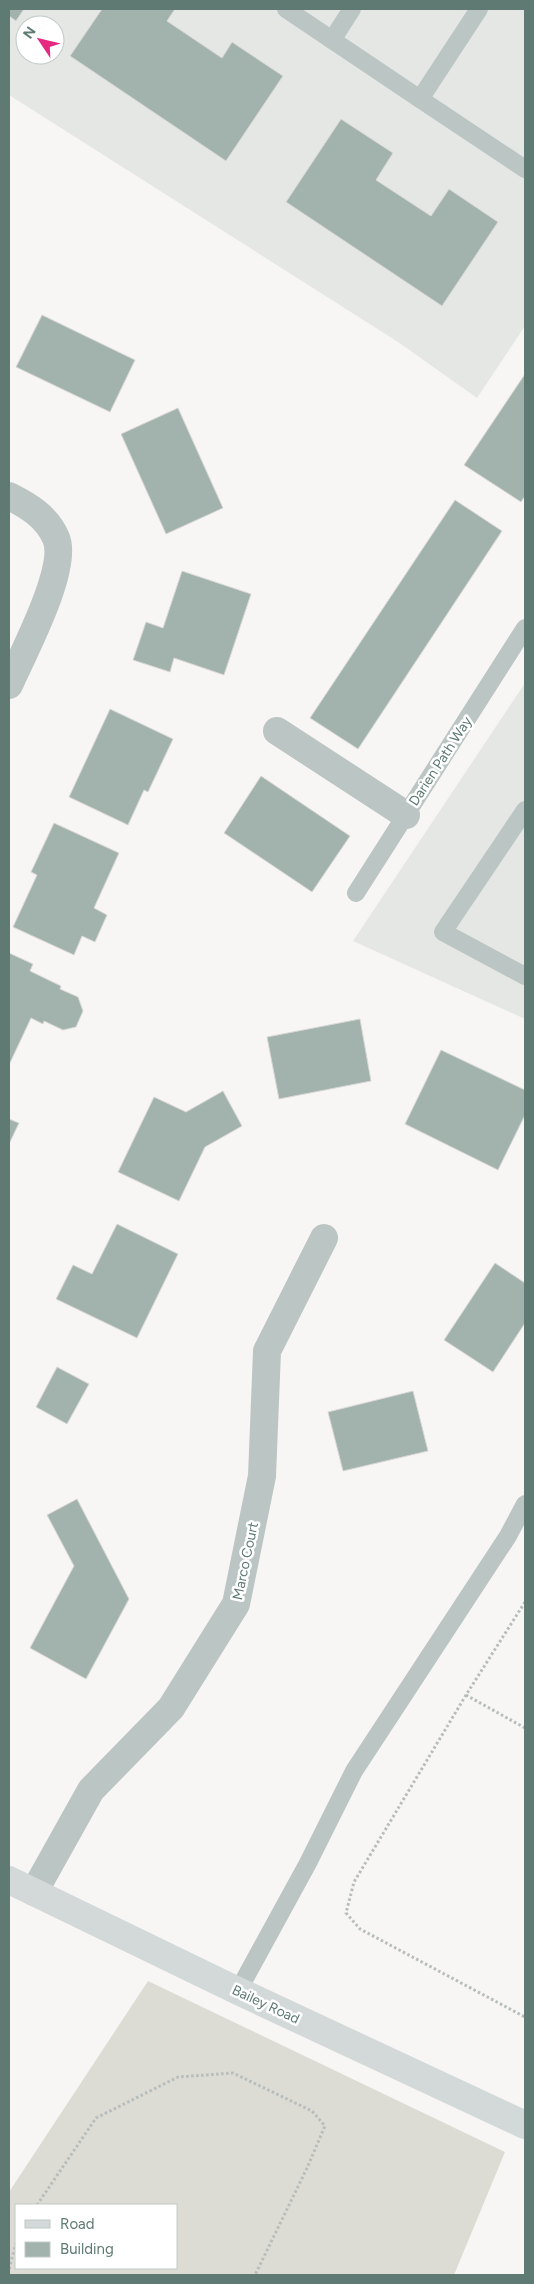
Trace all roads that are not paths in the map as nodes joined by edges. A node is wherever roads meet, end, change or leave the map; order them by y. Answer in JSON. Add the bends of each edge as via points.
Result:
{"nodes":[{"id":1,"x":286,"y":9,"type":"edge"},
{"id":2,"x":352,"y":9,"type":"edge"},
{"id":3,"x":479,"y":9,"type":"edge"},
{"id":4,"x":332,"y":40,"type":"junction"},
{"id":5,"x":420,"y":99,"type":"junction"},
{"id":6,"x":525,"y":169,"type":"edge"},
{"id":7,"x":9,"y":496,"type":"edge"},
{"id":8,"x":525,"y":628,"type":"edge"},
{"id":9,"x":9,"y":685,"type":"edge"},
{"id":10,"x":277,"y":731,"type":"dead end"},
{"id":11,"x":525,"y":810,"type":"edge"},
{"id":12,"x":406,"y":815,"type":"junction"},
{"id":13,"x":356,"y":893,"type":"dead end"},
{"id":14,"x":525,"y":976,"type":"edge"},
{"id":15,"x":324,"y":1238,"type":"dead end"},
{"id":16,"x":525,"y":1504,"type":"edge"},
{"id":17,"x":9,"y":1880,"type":"edge"},
{"id":18,"x":34,"y":1892,"type":"junction"},
{"id":19,"x":238,"y":1991,"type":"junction"},
{"id":20,"x":525,"y":2125,"type":"edge"}],
"edges":[{"from":1,"to":4,"type":"lane"},
{"from":2,"to":4,"type":"lane"},
{"from":3,"to":5,"type":"lane"},
{"from":4,"to":5,"type":"lane"},
{"from":5,"to":6,"type":"lane"},
{"from":7,"to":9,"type":"street","via":[[31,507],[46,522],[57,539],[59,559],[53,585]]},
{"from":8,"to":12,"type":"lane","name":"Darien Path Way"},
{"from":10,"to":12,"type":"street"},
{"from":11,"to":14,"type":"lane","via":[[443,932]]},
{"from":12,"to":13,"type":"lane","name":"Darien Path Way"},
{"from":15,"to":18,"type":"street","name":"Marco Court","via":[[267,1351],[262,1476],[236,1604],[172,1708],[91,1790]]},
{"from":16,"to":19,"type":"lane","via":[[508,1536],[354,1771]]},
{"from":17,"to":18,"type":"street","name":"Bailey Road"},
{"from":18,"to":19,"type":"street","name":"Bailey Road"},
{"from":19,"to":20,"type":"street","name":"Bailey Road"}]}
